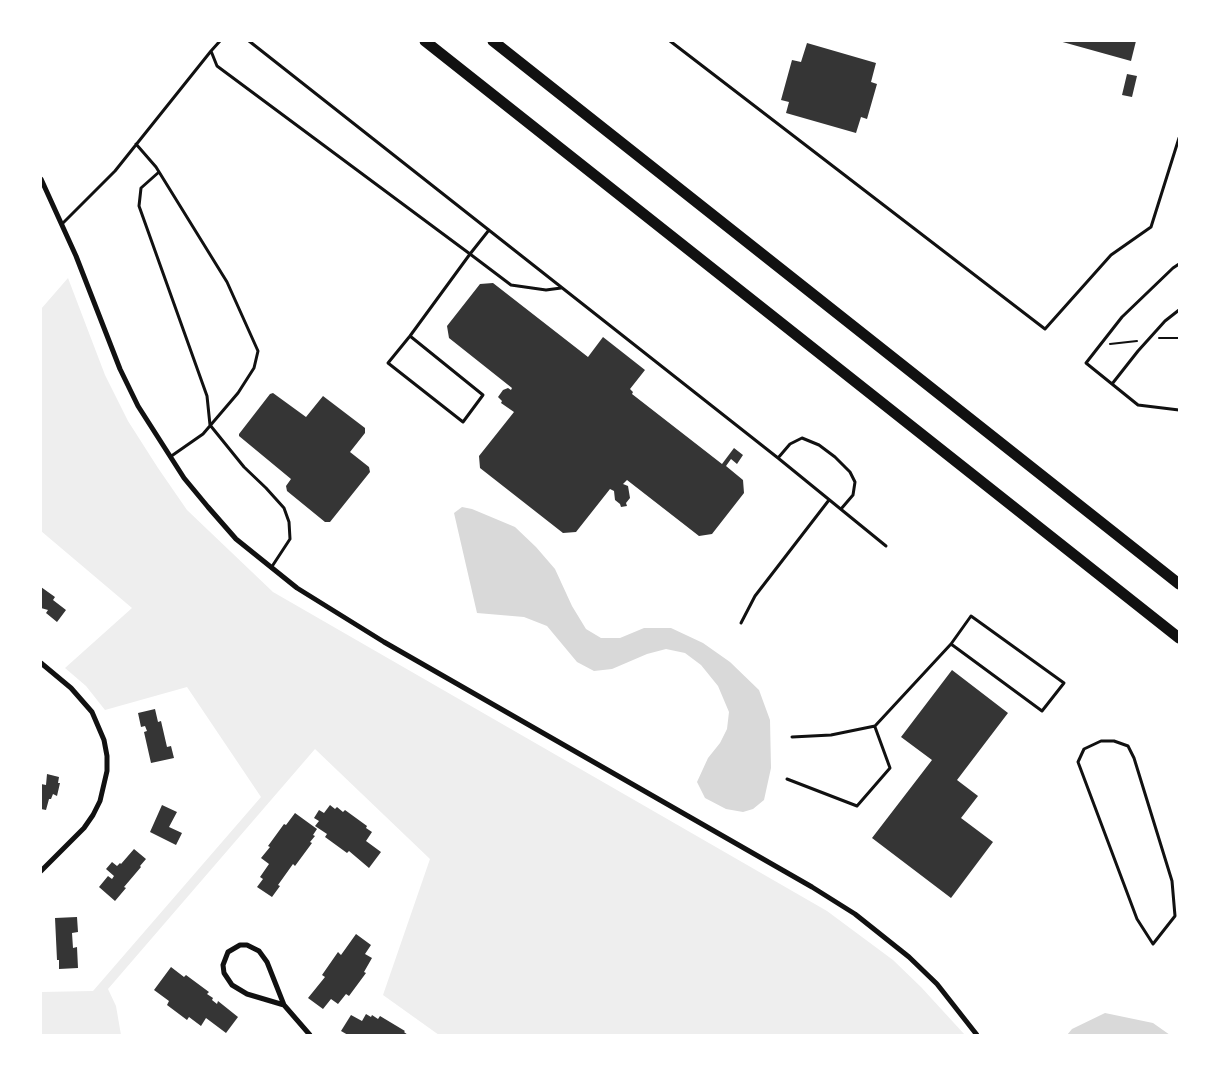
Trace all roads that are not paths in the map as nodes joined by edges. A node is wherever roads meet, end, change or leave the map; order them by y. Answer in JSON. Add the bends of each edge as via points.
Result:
{"nodes":[{"id":1,"x":220,"y":41,"type":"edge"},
{"id":2,"x":250,"y":41,"type":"edge"},
{"id":3,"x":425,"y":41,"type":"edge"},
{"id":4,"x":493,"y":41,"type":"edge"},
{"id":5,"x":670,"y":41,"type":"edge"},
{"id":6,"x":212,"y":51,"type":"junction"},
{"id":7,"x":1179,"y":138,"type":"edge"},
{"id":8,"x":136,"y":144,"type":"junction"},
{"id":9,"x":159,"y":172,"type":"junction"},
{"id":10,"x":41,"y":180,"type":"edge"},
{"id":11,"x":62,"y":224,"type":"junction"},
{"id":12,"x":489,"y":230,"type":"junction"},
{"id":13,"x":470,"y":254,"type":"junction"},
{"id":14,"x":1179,"y":264,"type":"edge"},
{"id":15,"x":562,"y":288,"type":"junction"},
{"id":16,"x":1179,"y":310,"type":"edge"},
{"id":17,"x":410,"y":336,"type":"junction"},
{"id":18,"x":1112,"y":384,"type":"junction"},
{"id":19,"x":1179,"y":410,"type":"edge"},
{"id":20,"x":210,"y":425,"type":"junction"},
{"id":21,"x":170,"y":457,"type":"junction"},
{"id":22,"x":778,"y":458,"type":"junction"},
{"id":23,"x":829,"y":500,"type":"junction"},
{"id":24,"x":841,"y":509,"type":"junction"},
{"id":25,"x":886,"y":546,"type":"dead end"},
{"id":26,"x":271,"y":568,"type":"junction"},
{"id":27,"x":1179,"y":584,"type":"edge"},
{"id":28,"x":741,"y":623,"type":"dead end"},
{"id":29,"x":1179,"y":638,"type":"edge"},
{"id":30,"x":951,"y":644,"type":"junction"},
{"id":31,"x":41,"y":663,"type":"edge"},
{"id":32,"x":875,"y":726,"type":"junction"},
{"id":33,"x":792,"y":737,"type":"dead end"},
{"id":34,"x":787,"y":779,"type":"dead end"},
{"id":35,"x":41,"y":871,"type":"edge"},
{"id":36,"x":1153,"y":944,"type":"joint"},
{"id":37,"x":284,"y":1005,"type":"junction"},
{"id":38,"x":310,"y":1035,"type":"edge"},
{"id":39,"x":977,"y":1035,"type":"edge"}],
"edges":[{"from":1,"to":6,"type":"lane"},
{"from":2,"to":12,"type":"lane"},
{"from":3,"to":29,"type":"highway"},
{"from":4,"to":27,"type":"highway"},
{"from":5,"to":7,"type":"lane","via":[[1045,329],[1110,255],[1151,227]]},
{"from":6,"to":8,"type":"lane"},
{"from":6,"to":13,"type":"lane","via":[[217,66]]},
{"from":8,"to":9,"type":"lane"},
{"from":8,"to":11,"type":"lane","via":[[115,171]]},
{"from":9,"to":20,"type":"lane","via":[[141,188],[139,206],[207,396]]},
{"from":9,"to":20,"type":"lane","via":[[227,282],[258,351],[254,368],[238,393]]},
{"from":10,"to":11,"type":"street"},
{"from":11,"to":21,"type":"street","via":[[120,369],[138,406]]},
{"from":12,"to":13,"type":"lane"},
{"from":12,"to":15,"type":"lane"},
{"from":13,"to":15,"type":"lane","via":[[511,284],[546,290]]},
{"from":13,"to":17,"type":"lane"},
{"from":14,"to":18,"type":"lane","via":[[1122,317],[1086,363]]},
{"from":15,"to":22,"type":"lane"},
{"from":16,"to":18,"type":"lane","via":[[1165,321]]},
{"from":17,"to":17,"type":"lane","via":[[483,395],[463,422],[388,363]]},
{"from":18,"to":19,"type":"lane","via":[[1138,405]]},
{"from":20,"to":21,"type":"lane","via":[[203,434]]},
{"from":20,"to":26,"type":"lane","via":[[244,467],[284,508],[290,539]]},
{"from":21,"to":26,"type":"street","via":[[236,539]]},
{"from":22,"to":23,"type":"lane"},
{"from":22,"to":24,"type":"lane","via":[[790,444],[802,438],[835,457],[855,482],[853,495]]},
{"from":23,"to":24,"type":"lane"},
{"from":23,"to":28,"type":"lane","via":[[754,596]]},
{"from":24,"to":25,"type":"lane"},
{"from":26,"to":39,"type":"street","via":[[297,588],[392,647],[855,914],[937,984]]},
{"from":30,"to":30,"type":"lane","via":[[1042,712],[1064,683],[971,616]]},
{"from":30,"to":32,"type":"lane"},
{"from":31,"to":35,"type":"street","via":[[71,688],[92,712],[104,740],[107,763],[105,786],[93,815]]},
{"from":32,"to":33,"type":"lane","via":[[831,736]]},
{"from":32,"to":34,"type":"lane","via":[[890,768],[857,806]]},
{"from":36,"to":36,"type":"lane","via":[[1175,916],[1172,881],[1128,746],[1101,741],[1084,749],[1078,762],[1136,919]]},
{"from":37,"to":37,"type":"street","via":[[267,962],[259,951],[240,945],[228,952],[223,965],[232,985],[247,994]]},
{"from":37,"to":38,"type":"street"}]}
